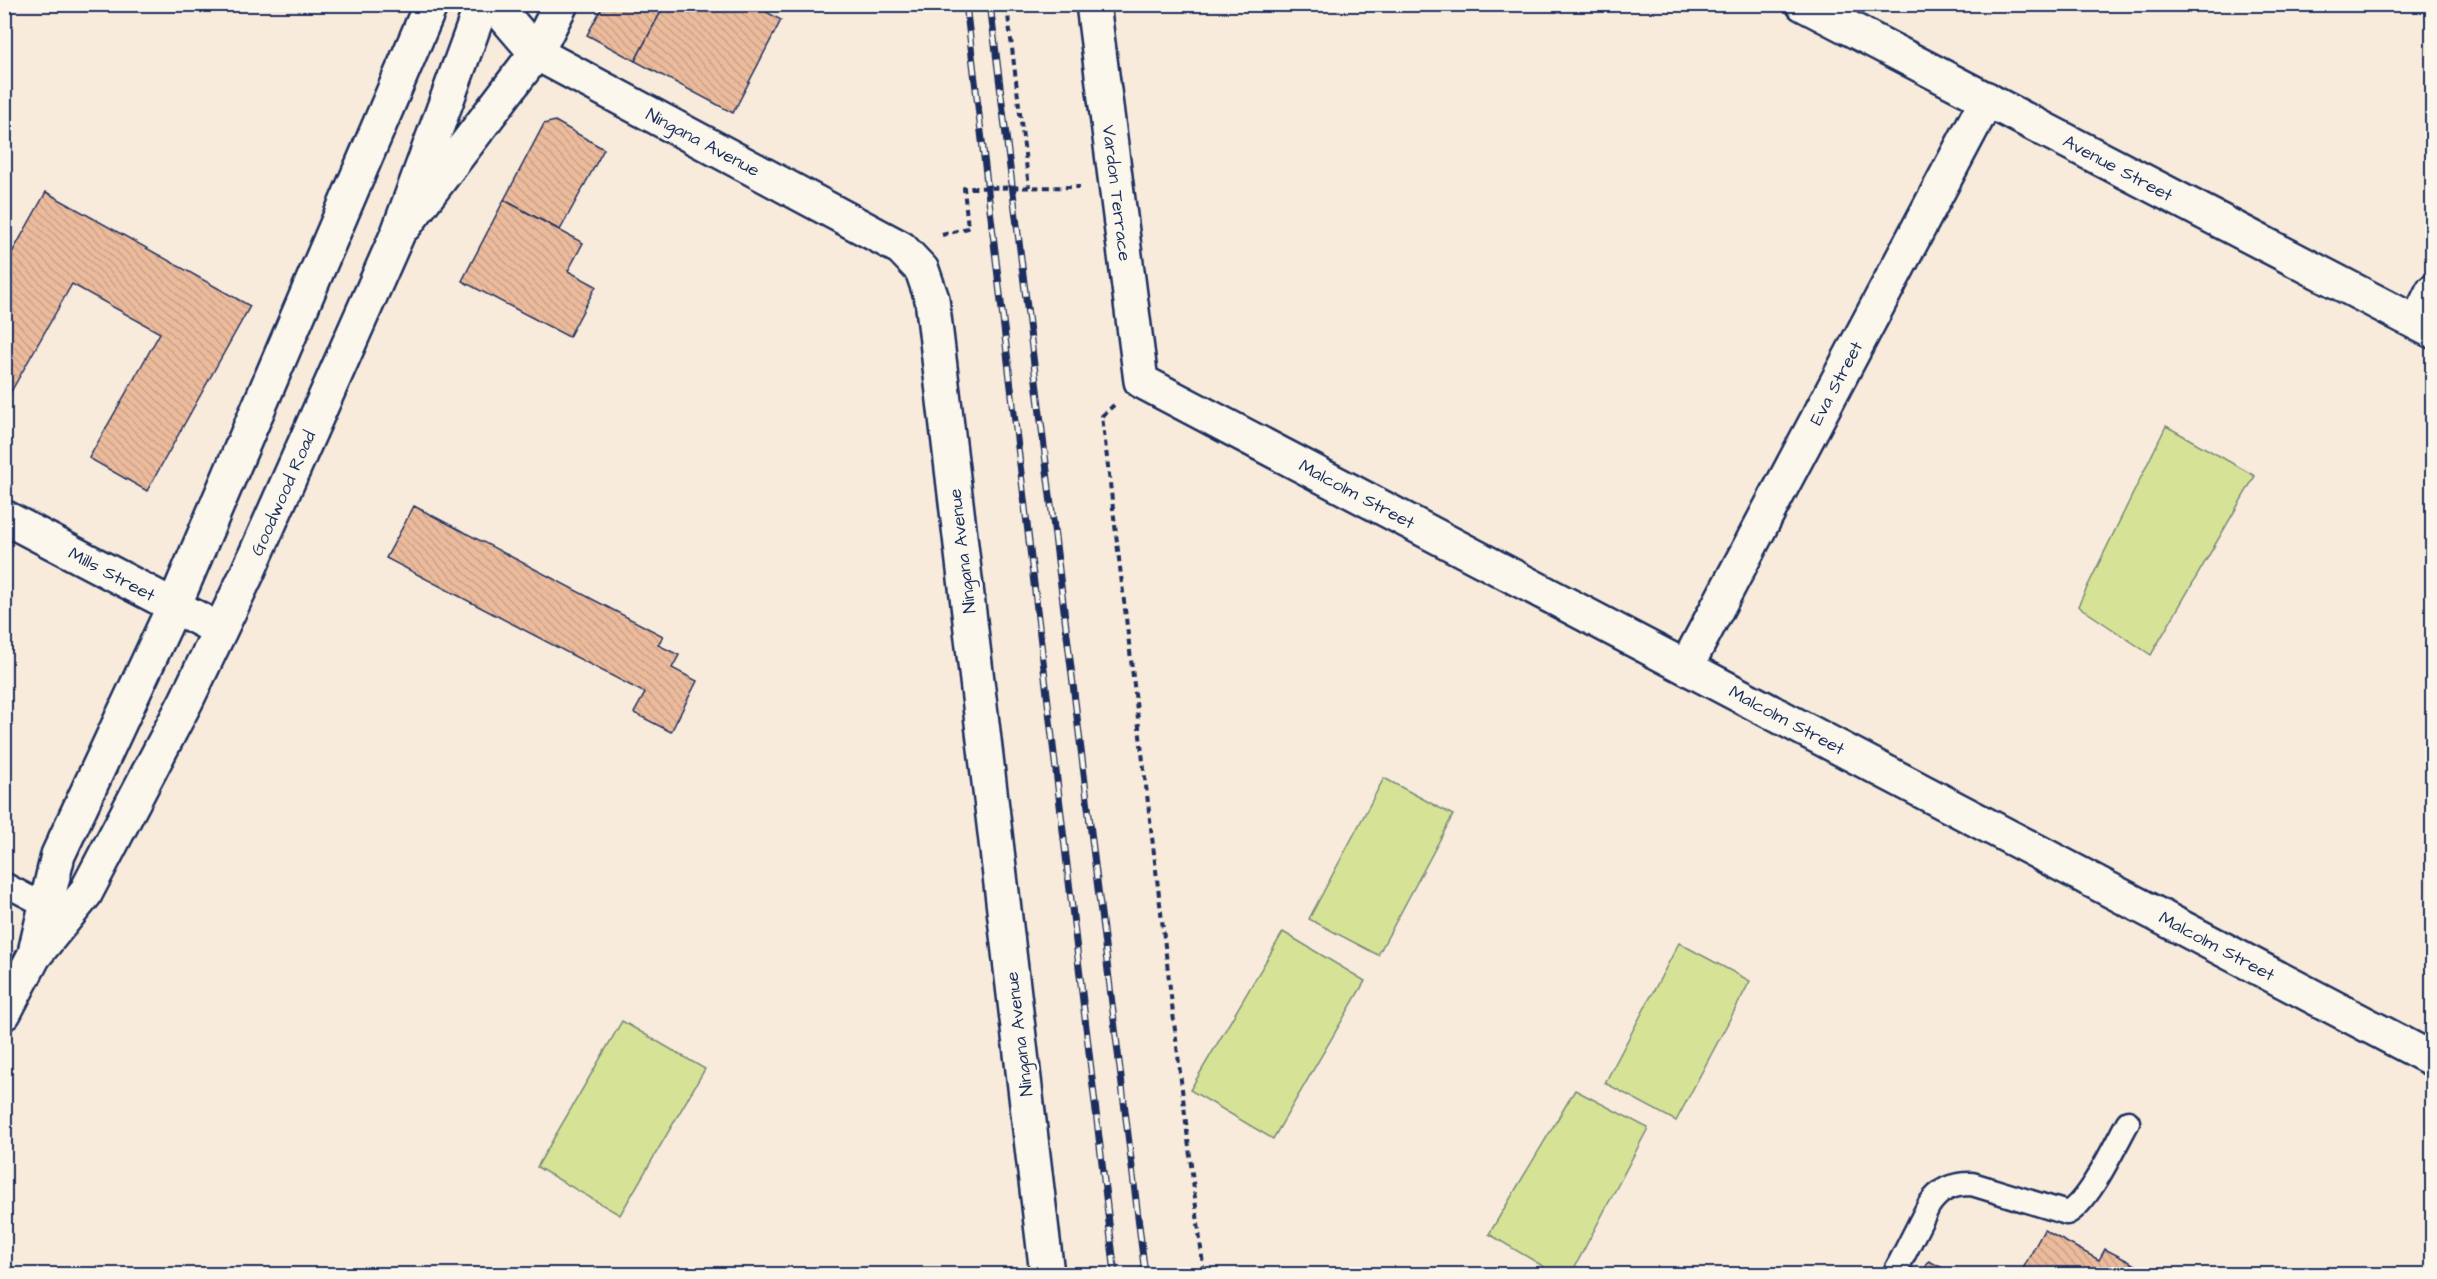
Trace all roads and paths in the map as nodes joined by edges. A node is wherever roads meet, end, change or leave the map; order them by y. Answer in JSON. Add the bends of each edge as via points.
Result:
{"nodes":[{"id":1,"x":431,"y":4,"type":"edge"},
{"id":2,"x":482,"y":4,"type":"edge"},
{"id":3,"x":494,"y":4,"type":"edge"},
{"id":4,"x":561,"y":4,"type":"edge"},
{"id":5,"x":1093,"y":4,"type":"edge"},
{"id":6,"x":1007,"y":7,"type":"dead end"},
{"id":7,"x":1817,"y":8,"type":"edge"},
{"id":8,"x":536,"y":53,"type":"junction"},
{"id":9,"x":1987,"y":99,"type":"junction"},
{"id":10,"x":1029,"y":187,"type":"junction"},
{"id":11,"x":1116,"y":187,"type":"junction"},
{"id":12,"x":398,"y":233,"type":"junction"},
{"id":13,"x":901,"y":248,"type":"junction"},
{"id":14,"x":2433,"y":292,"type":"edge"},
{"id":15,"x":2425,"y":327,"type":"edge"},
{"id":16,"x":1141,"y":381,"type":"junction"},
{"id":17,"x":4,"y":518,"type":"edge"},
{"id":18,"x":174,"y":606,"type":"junction"},
{"id":19,"x":220,"y":630,"type":"junction"},
{"id":20,"x":1686,"y":667,"type":"junction"},
{"id":21,"x":4,"y":884,"type":"edge"},
{"id":22,"x":46,"y":906,"type":"junction"},
{"id":23,"x":34,"y":956,"type":"junction"},
{"id":24,"x":4,"y":1013,"type":"edge"},
{"id":25,"x":2433,"y":1059,"type":"edge"},
{"id":26,"x":2128,"y":1122,"type":"dead end"},
{"id":27,"x":1047,"y":1275,"type":"edge"},
{"id":28,"x":1204,"y":1275,"type":"edge"},
{"id":29,"x":1894,"y":1275,"type":"edge"}],
"edges":[{"from":1,"to":18,"type":"street","name":"Goodwood Road"},
{"from":2,"to":12,"type":"street","name":"Goodwood Road"},
{"from":3,"to":8,"type":"street","name":"Ningana Avenue"},
{"from":4,"to":8,"type":"street"},
{"from":5,"to":11,"type":"street","name":"Vardon Terrace"},
{"from":6,"to":10,"type":"path"},
{"from":7,"to":9,"type":"street","name":"Avenue Street"},
{"from":8,"to":12,"type":"street"},
{"from":8,"to":13,"type":"street","name":"Ningana Avenue"},
{"from":9,"to":15,"type":"street","name":"Avenue Street"},
{"from":9,"to":20,"type":"street","name":"Eva Street"},
{"from":10,"to":11,"type":"path"},
{"from":10,"to":13,"type":"path","via":[[964,188],[968,228]]},
{"from":11,"to":16,"type":"street","name":"Vardon Terrace"},
{"from":12,"to":19,"type":"street","name":"Goodwood Road"},
{"from":13,"to":27,"type":"street","name":"Ningana Avenue","via":[[922,270],[932,299]]},
{"from":14,"to":15,"type":"street"},
{"from":16,"to":20,"type":"street","name":"Malcolm Street"},
{"from":16,"to":28,"type":"path","via":[[1102,416]]},
{"from":17,"to":18,"type":"street","name":"Mills Street"},
{"from":18,"to":19,"type":"street","name":"Mills Street"},
{"from":18,"to":22,"type":"street","name":"Goodwood Road","via":[[58,855]]},
{"from":19,"to":23,"type":"street","name":"Goodwood Road","via":[[85,894]]},
{"from":20,"to":25,"type":"street","name":"Malcolm Street"},
{"from":21,"to":22,"type":"lane"},
{"from":22,"to":23,"type":"street","name":"Goodwood Road"},
{"from":23,"to":24,"type":"street","name":"Goodwood Road"},
{"from":26,"to":29,"type":"lane","via":[[2086,1196],[2076,1209],[2067,1213],[1972,1184],[1946,1188],[1929,1205]]}]}
